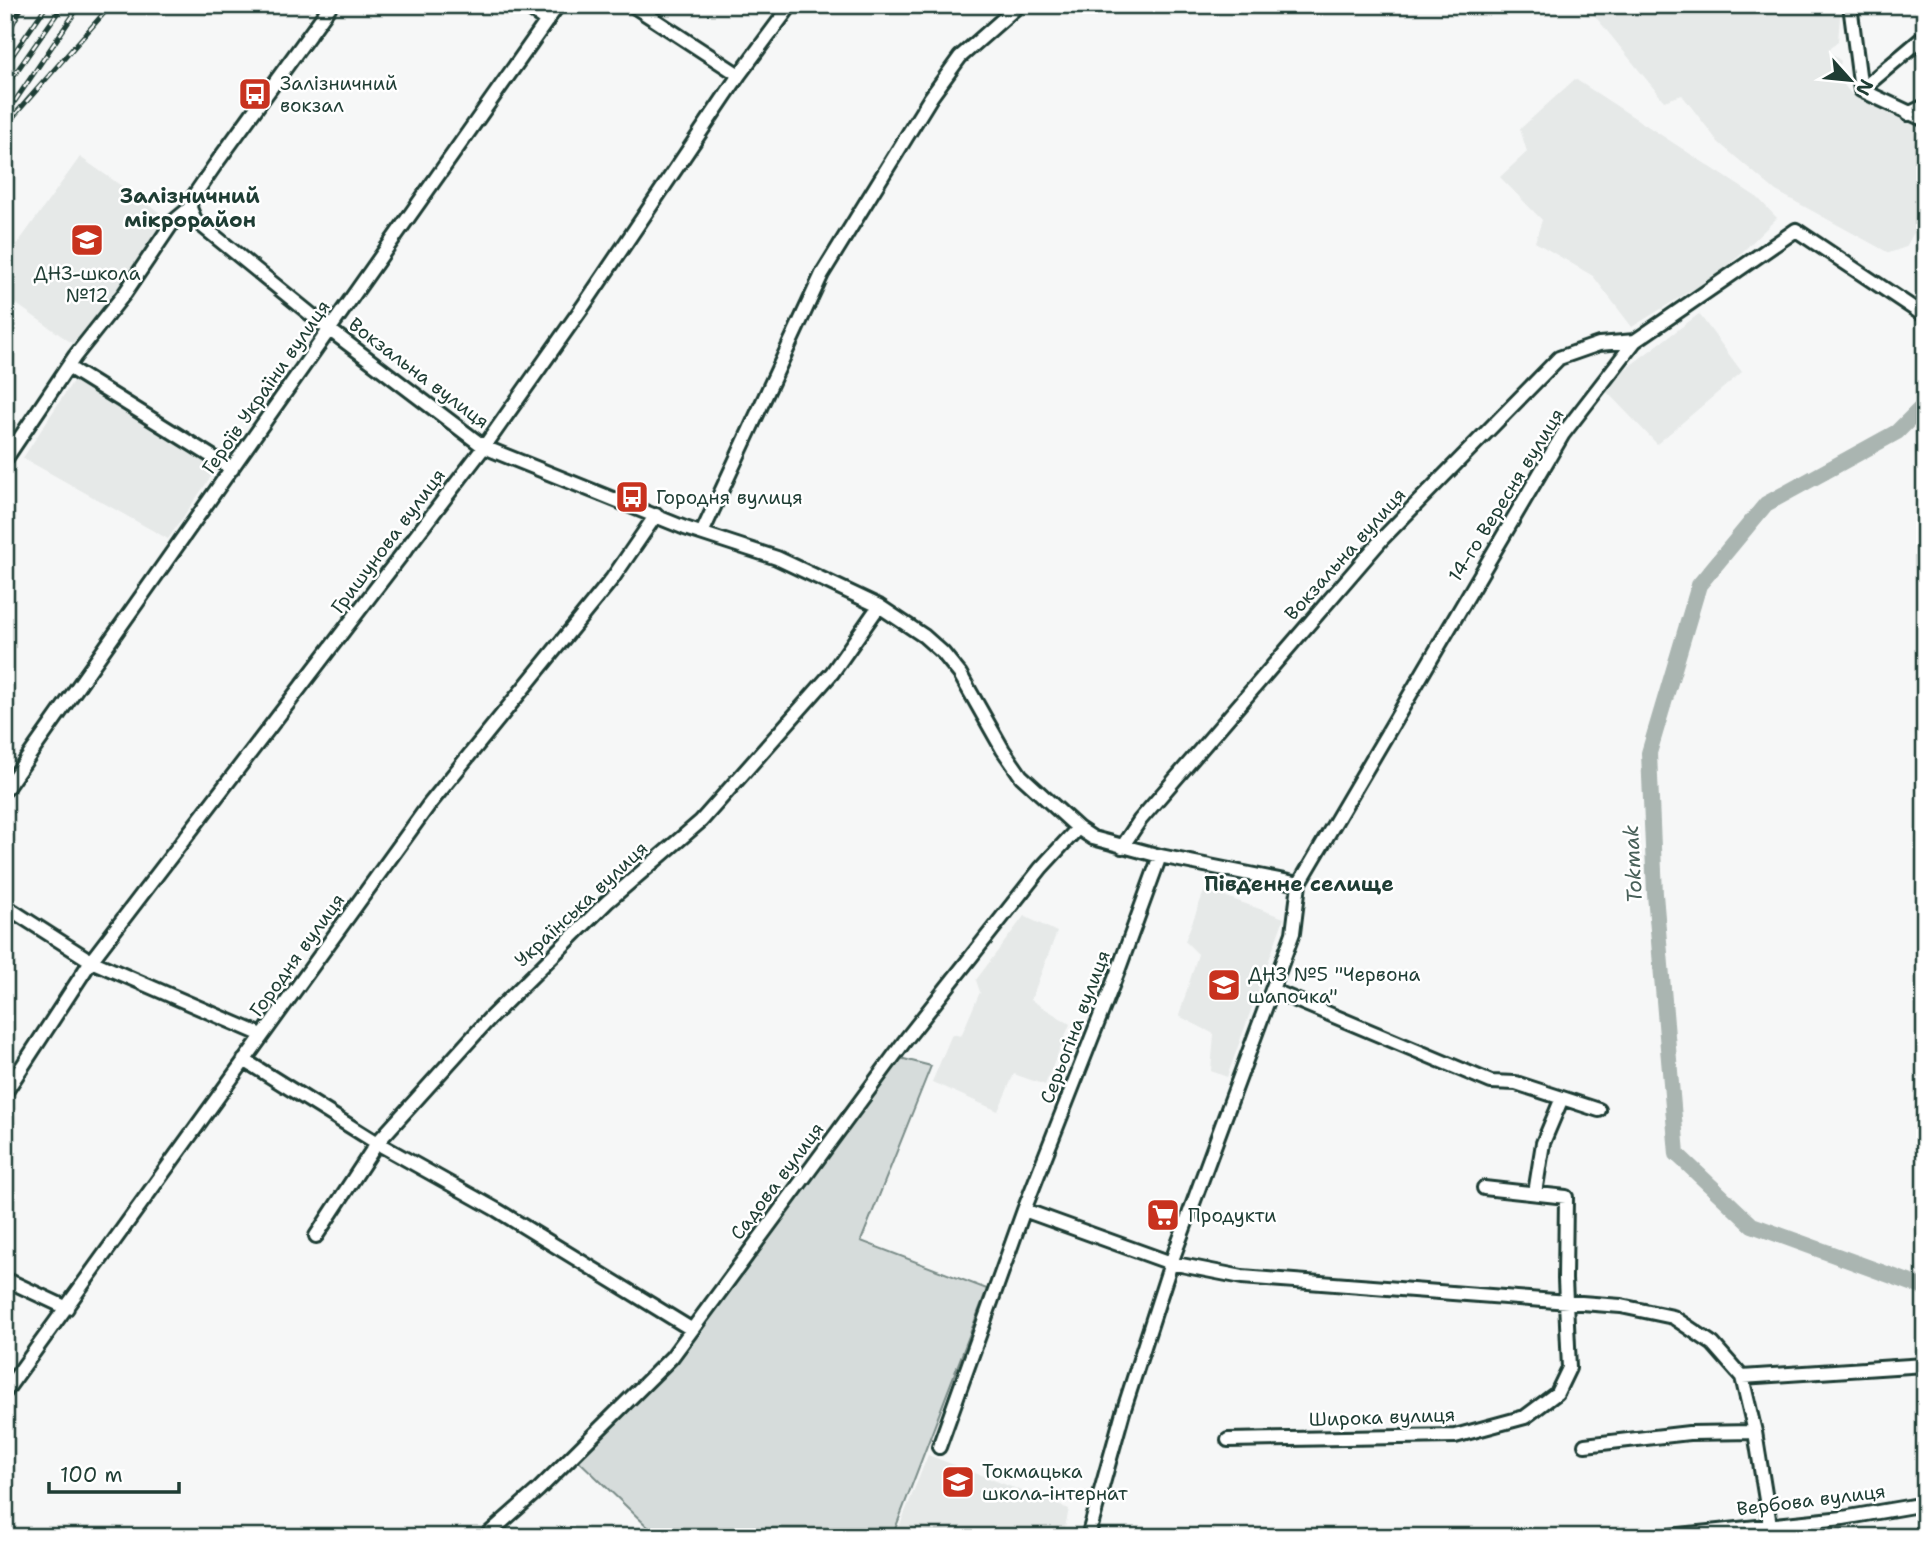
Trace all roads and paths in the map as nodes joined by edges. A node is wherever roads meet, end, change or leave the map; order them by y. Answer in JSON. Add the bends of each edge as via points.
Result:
{"nodes":[{"id":1,"x":331,"y":5,"type":"edge"},
{"id":2,"x":523,"y":5,"type":"edge"},
{"id":3,"x":558,"y":5,"type":"edge"},
{"id":4,"x":632,"y":5,"type":"edge"},
{"id":5,"x":791,"y":5,"type":"edge"},
{"id":6,"x":1019,"y":5,"type":"edge"},
{"id":7,"x":1850,"y":5,"type":"edge"},
{"id":8,"x":547,"y":21,"type":"junction"},
{"id":9,"x":1925,"y":36,"type":"edge"},
{"id":10,"x":739,"y":75,"type":"junction"},
{"id":11,"x":1861,"y":90,"type":"junction"},
{"id":12,"x":1925,"y":106,"type":"edge"},
{"id":13,"x":1908,"y":114,"type":"junction"},
{"id":14,"x":1925,"y":120,"type":"edge"},
{"id":15,"x":190,"y":208,"type":"junction"},
{"id":16,"x":1925,"y":316,"type":"edge"},
{"id":17,"x":330,"y":330,"type":"junction"},
{"id":18,"x":1635,"y":341,"type":"junction"},
{"id":19,"x":68,"y":367,"type":"junction"},
{"id":20,"x":485,"y":447,"type":"junction"},
{"id":21,"x":5,"y":460,"type":"edge"},
{"id":22,"x":232,"y":468,"type":"junction"},
{"id":23,"x":656,"y":515,"type":"junction"},
{"id":24,"x":702,"y":533,"type":"junction"},
{"id":25,"x":879,"y":606,"type":"junction"},
{"id":26,"x":5,"y":790,"type":"edge"},
{"id":27,"x":1078,"y":828,"type":"junction"},
{"id":28,"x":1122,"y":847,"type":"junction"},
{"id":29,"x":1160,"y":856,"type":"junction"},
{"id":30,"x":1299,"y":884,"type":"junction"},
{"id":31,"x":5,"y":906,"type":"edge"},
{"id":32,"x":91,"y":961,"type":"junction"},
{"id":33,"x":1272,"y":990,"type":"junction"},
{"id":34,"x":262,"y":1035,"type":"junction"},
{"id":35,"x":244,"y":1060,"type":"junction"},
{"id":36,"x":5,"y":1093,"type":"edge"},
{"id":37,"x":1562,"y":1098,"type":"junction"},
{"id":38,"x":1600,"y":1110,"type":"dead end"},
{"id":39,"x":377,"y":1143,"type":"junction"},
{"id":40,"x":1484,"y":1188,"type":"dead end"},
{"id":41,"x":1535,"y":1193,"type":"junction"},
{"id":42,"x":1024,"y":1210,"type":"junction"},
{"id":43,"x":316,"y":1236,"type":"dead end"},
{"id":44,"x":1171,"y":1263,"type":"junction"},
{"id":45,"x":5,"y":1279,"type":"edge"},
{"id":46,"x":1566,"y":1301,"type":"junction"},
{"id":47,"x":67,"y":1308,"type":"junction"},
{"id":48,"x":691,"y":1329,"type":"junction"},
{"id":49,"x":1925,"y":1365,"type":"edge"},
{"id":50,"x":1742,"y":1377,"type":"junction"},
{"id":51,"x":5,"y":1392,"type":"edge"},
{"id":52,"x":1755,"y":1432,"type":"junction"},
{"id":53,"x":1228,"y":1440,"type":"dead end"},
{"id":54,"x":1585,"y":1445,"type":"dead end"},
{"id":55,"x":939,"y":1447,"type":"dead end"},
{"id":56,"x":1925,"y":1504,"type":"edge"},
{"id":57,"x":1772,"y":1531,"type":"edge"},
{"id":58,"x":485,"y":1537,"type":"edge"},
{"id":59,"x":1088,"y":1537,"type":"edge"},
{"id":60,"x":1660,"y":1537,"type":"edge"}],
"edges":[{"from":1,"to":15,"type":"street","via":[[191,200]]},
{"from":2,"to":8,"type":"street"},
{"from":3,"to":8,"type":"street","name":"Героїв України вулиця"},
{"from":4,"to":10,"type":"street"},
{"from":5,"to":10,"type":"street","name":"Гришунова вулиця"},
{"from":6,"to":24,"type":"street","via":[[960,57],[822,274]]},
{"from":7,"to":11,"type":"street"},
{"from":8,"to":17,"type":"street","name":"Героїв України вулиця"},
{"from":9,"to":11,"type":"street"},
{"from":10,"to":20,"type":"street","name":"Гришунова вулиця"},
{"from":11,"to":13,"type":"street"},
{"from":12,"to":13,"type":"street"},
{"from":13,"to":14,"type":"street"},
{"from":15,"to":17,"type":"street","name":"Вокзальна вулиця","via":[[195,220]]},
{"from":15,"to":19,"type":"street","via":[[173,222]]},
{"from":16,"to":18,"type":"street","name":"14-го Вересня вулиця","via":[[1796,230]]},
{"from":17,"to":20,"type":"street","name":"Вокзальна вулиця"},
{"from":17,"to":22,"type":"street","name":"Героїв України вулиця"},
{"from":18,"to":28,"type":"street","name":"Вокзальна вулиця","via":[[1599,344],[1559,358],[1532,384],[1382,539],[1139,820]]},
{"from":18,"to":30,"type":"street","name":"14-го Вересня вулиця","via":[[1563,434]]},
{"from":19,"to":21,"type":"street"},
{"from":19,"to":22,"type":"street"},
{"from":20,"to":23,"type":"street","name":"Вокзальна вулиця"},
{"from":20,"to":32,"type":"street","name":"Гришунова вулиця"},
{"from":22,"to":26,"type":"street","name":"Героїв України вулиця"},
{"from":23,"to":24,"type":"street","name":"Вокзальна вулиця"},
{"from":23,"to":34,"type":"street","name":"Городня вулиця","via":[[612,579],[428,806]]},
{"from":24,"to":25,"type":"street","name":"Вокзальна вулиця","via":[[777,558]]},
{"from":25,"to":27,"type":"street","name":"Вокзальна вулиця","via":[[943,653],[1021,776]]},
{"from":25,"to":39,"type":"street","name":"Українська вулиця","via":[[832,673],[701,821],[607,902],[488,1020]]},
{"from":27,"to":28,"type":"street","name":"Вокзальна вулиця"},
{"from":27,"to":48,"type":"street","name":"Садова вулиця","via":[[915,1027]]},
{"from":28,"to":29,"type":"street","name":"Вокзальна вулиця"},
{"from":29,"to":30,"type":"street","name":"Вокзальна вулиця"},
{"from":29,"to":42,"type":"street","name":"Серьогіна вулиця"},
{"from":30,"to":33,"type":"street","name":"14-го Вересня вулиця","via":[[1293,933]]},
{"from":31,"to":32,"type":"street"},
{"from":32,"to":34,"type":"street"},
{"from":32,"to":36,"type":"street","name":"Гришунова вулиця"},
{"from":33,"to":37,"type":"street","via":[[1490,1082],[1516,1083]]},
{"from":33,"to":44,"type":"street","name":"14-го Вересня вулиця"},
{"from":34,"to":35,"type":"street","name":"Городня вулиця"},
{"from":35,"to":39,"type":"street"},
{"from":35,"to":47,"type":"street","name":"Городня вулиця"},
{"from":37,"to":38,"type":"street"},
{"from":37,"to":41,"type":"street","via":[[1543,1143]]},
{"from":39,"to":43,"type":"street","name":"Українська вулиця"},
{"from":39,"to":48,"type":"street","via":[[497,1210]]},
{"from":40,"to":41,"type":"street","name":"Широка вулиця"},
{"from":41,"to":46,"type":"street","name":"Широка вулиця","via":[[1566,1197]]},
{"from":42,"to":44,"type":"street"},
{"from":42,"to":55,"type":"street","name":"Серьогіна вулиця"},
{"from":44,"to":46,"type":"street","via":[[1242,1277]]},
{"from":44,"to":59,"type":"street","name":"14-го Вересня вулиця"},
{"from":45,"to":47,"type":"street"},
{"from":46,"to":50,"type":"street","via":[[1673,1317],[1713,1344]]},
{"from":46,"to":53,"type":"street","name":"Широка вулиця","via":[[1569,1368],[1557,1393],[1525,1417],[1455,1436]]},
{"from":47,"to":51,"type":"street","name":"Городня вулиця"},
{"from":48,"to":58,"type":"street","name":"Садова вулиця","via":[[671,1357]]},
{"from":49,"to":50,"type":"street"},
{"from":50,"to":52,"type":"street"},
{"from":52,"to":54,"type":"street","via":[[1689,1433]]},
{"from":52,"to":57,"type":"street"},
{"from":56,"to":57,"type":"street","name":"Вербова вулиця"},
{"from":57,"to":60,"type":"street","name":"Вербова вулиця"}]}
